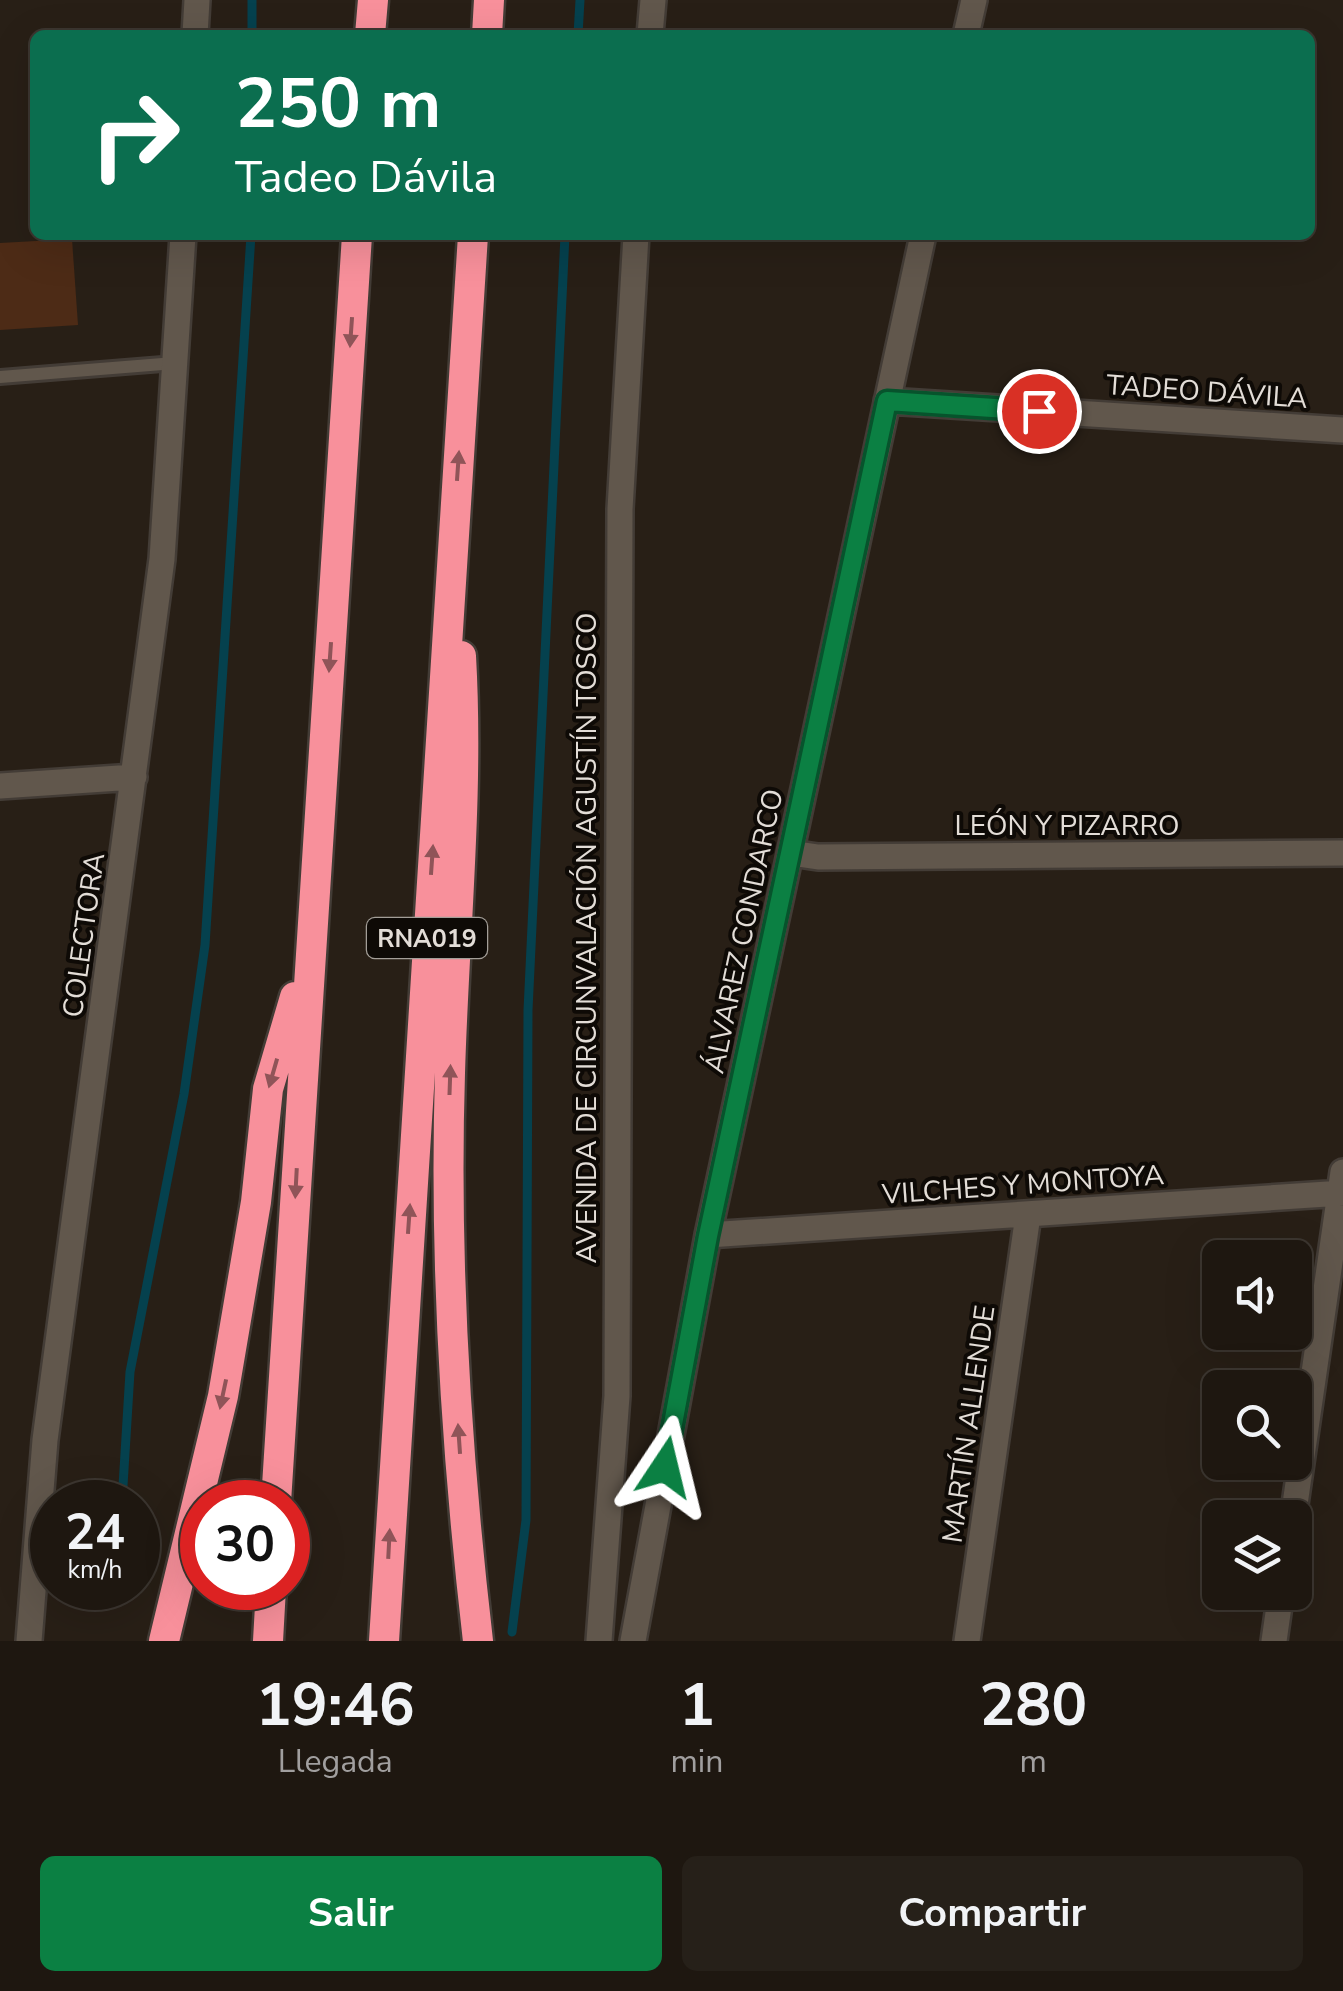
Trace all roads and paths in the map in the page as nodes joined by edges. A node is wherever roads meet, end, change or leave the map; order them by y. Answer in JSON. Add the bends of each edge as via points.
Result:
{"nodes":[{"id":1,"x":196,"y":0,"type":"edge"},
{"id":2,"x":373,"y":0,"type":"edge"},
{"id":3,"x":489,"y":0,"type":"edge"},
{"id":4,"x":652,"y":0,"type":"edge"},
{"id":5,"x":974,"y":0,"type":"edge"},
{"id":6,"x":194,"y":30,"type":"edge"},
{"id":7,"x":370,"y":30,"type":"edge"},
{"id":8,"x":486,"y":30,"type":"edge"},
{"id":9,"x":650,"y":30,"type":"edge"},
{"id":10,"x":967,"y":30,"type":"edge"},
{"id":11,"x":183,"y":240,"type":"edge"},
{"id":12,"x":357,"y":240,"type":"edge"},
{"id":13,"x":473,"y":240,"type":"edge"},
{"id":14,"x":636,"y":240,"type":"edge"},
{"id":15,"x":922,"y":240,"type":"edge"},
{"id":16,"x":175,"y":363,"type":"junction"},
{"id":17,"x":0,"y":377,"type":"edge"},
{"id":18,"x":887,"y":401,"type":"junction"},
{"id":19,"x":1343,"y":430,"type":"edge"},
{"id":20,"x":454,"y":525,"type":"junction"},
{"id":21,"x":134,"y":777,"type":"junction"},
{"id":22,"x":0,"y":786,"type":"edge"},
{"id":23,"x":791,"y":853,"type":"junction"},
{"id":24,"x":1343,"y":853,"type":"edge"},
{"id":25,"x":310,"y":946,"type":"junction"},
{"id":26,"x":1342,"y":1186,"type":"edge"},
{"id":27,"x":1028,"y":1215,"type":"junction"},
{"id":28,"x":708,"y":1236,"type":"junction"},
{"id":29,"x":277,"y":1480,"type":"edge"},
{"id":30,"x":1295,"y":1500,"type":"edge"},
{"id":31,"x":270,"y":1610,"type":"edge"},
{"id":32,"x":1279,"y":1610,"type":"edge"},
{"id":33,"x":29,"y":1641,"type":"edge"},
{"id":34,"x":164,"y":1641,"type":"edge"},
{"id":35,"x":268,"y":1641,"type":"edge"},
{"id":36,"x":384,"y":1641,"type":"edge"},
{"id":37,"x":478,"y":1641,"type":"edge"},
{"id":38,"x":599,"y":1641,"type":"edge"},
{"id":39,"x":632,"y":1641,"type":"edge"},
{"id":40,"x":967,"y":1641,"type":"edge"},
{"id":41,"x":1274,"y":1641,"type":"edge"}],
"edges":[{"from":1,"to":6,"type":"street"},
{"from":2,"to":7,"type":"highway"},
{"from":3,"to":8,"type":"highway"},
{"from":4,"to":9,"type":"street"},
{"from":5,"to":10,"type":"street"},
{"from":11,"to":16,"type":"street","name":"COLECTORA"},
{"from":12,"to":25,"type":"highway","one_way":true},
{"from":20,"to":13,"type":"highway","number":"RNA019","one_way":true},
{"from":14,"to":38,"type":"street","name":"AVENIDA DE CIRCUNVALACIÓN AGUSTÍN TOSCO","via":[[620,509],[616,1426]]},
{"from":15,"to":18,"type":"street","name":"ÁLVAREZ CONDARCO"},
{"from":16,"to":17,"type":"lane"},
{"from":16,"to":21,"type":"street","name":"COLECTORA","via":[[162,558]]},
{"from":18,"to":19,"type":"street","name":"TADEO DÁVILA"},
{"from":18,"to":23,"type":"street","name":"ÁLVAREZ CONDARCO"},
{"from":36,"to":20,"type":"highway","number":"RNA019","one_way":true},
{"from":37,"to":20,"type":"highway","one_way":true,"via":[[450,1300],[450,1069],[467,751]]},
{"from":21,"to":22,"type":"street"},
{"from":21,"to":33,"type":"street","name":"COLECTORA","via":[[45,1440]]},
{"from":23,"to":24,"type":"street","name":"LEÓN Y PIZARRO"},
{"from":23,"to":28,"type":"street","name":"ÁLVAREZ CONDARCO"},
{"from":25,"to":29,"type":"highway","one_way":true},
{"from":25,"to":34,"type":"highway","one_way":true,"via":[[268,1089],[226,1381]]},
{"from":26,"to":27,"type":"street","name":"VILCHES Y MONTOYA"},
{"from":26,"to":30,"type":"street"},
{"from":27,"to":28,"type":"street","name":"VILCHES Y MONTOYA"},
{"from":27,"to":40,"type":"street","name":"MARTÍN ALLENDE"},
{"from":28,"to":39,"type":"street","name":"ÁLVAREZ CONDARCO"},
{"from":31,"to":35,"type":"highway"},
{"from":32,"to":41,"type":"street"}]}
